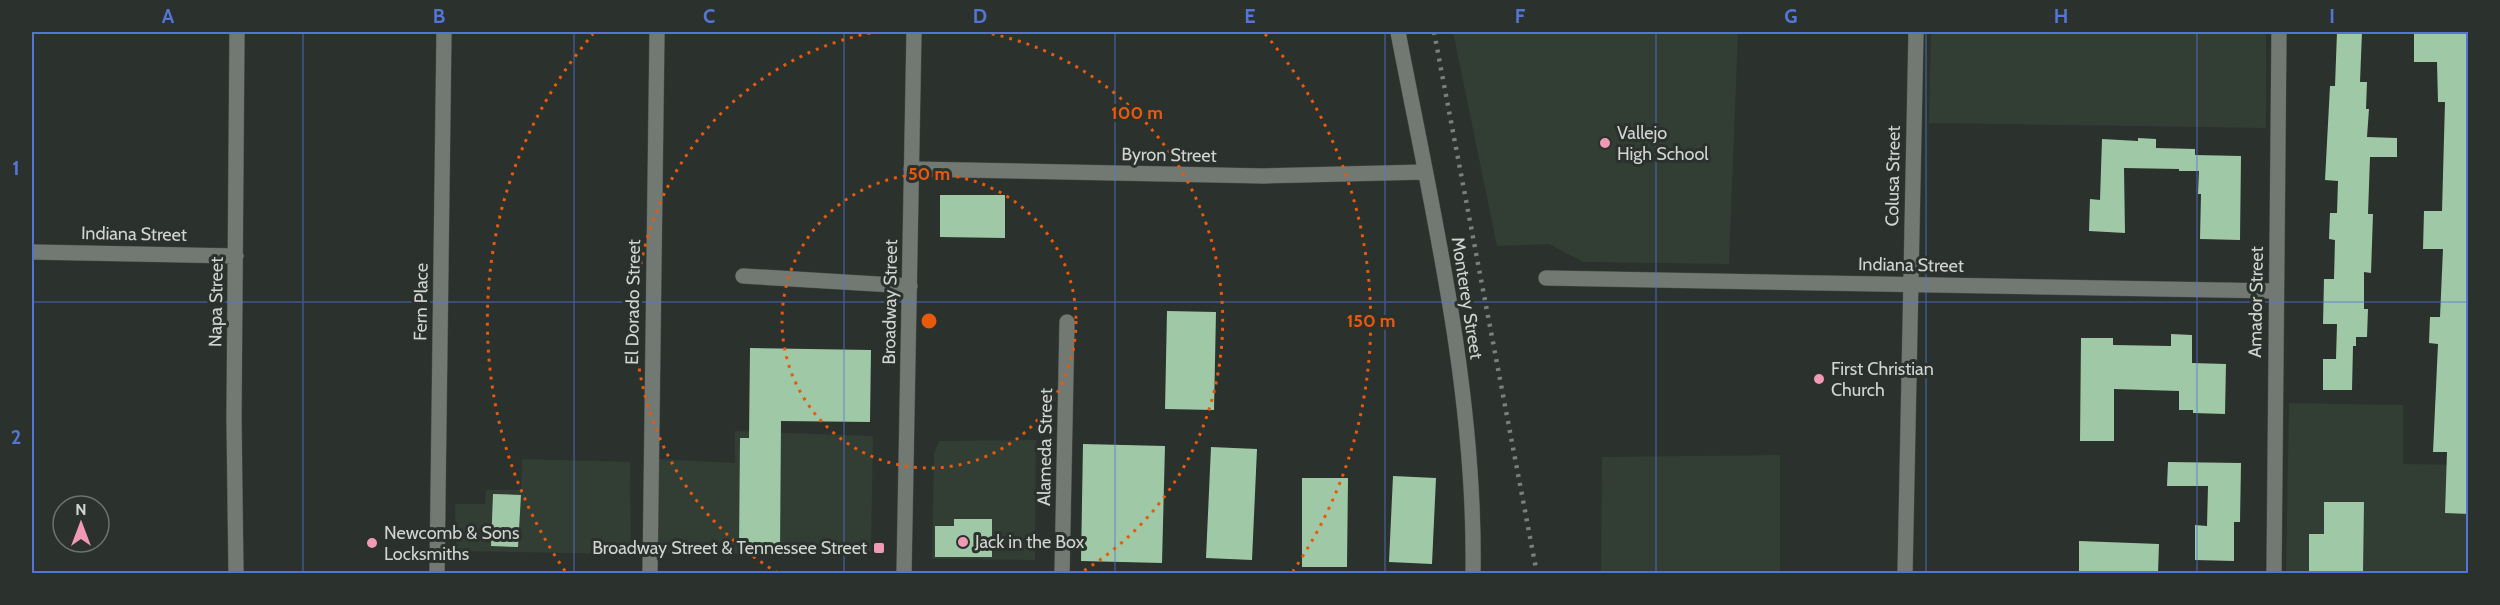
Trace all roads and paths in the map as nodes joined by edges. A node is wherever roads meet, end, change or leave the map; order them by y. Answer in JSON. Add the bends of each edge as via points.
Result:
{"nodes":[{"id":1,"x":237,"y":32,"type":"edge"},
{"id":2,"x":444,"y":32,"type":"edge"},
{"id":3,"x":657,"y":32,"type":"edge"},
{"id":4,"x":914,"y":32,"type":"edge"},
{"id":5,"x":1398,"y":32,"type":"edge"},
{"id":6,"x":1916,"y":32,"type":"edge"},
{"id":7,"x":2279,"y":32,"type":"edge"},
{"id":8,"x":911,"y":170,"type":"junction"},
{"id":9,"x":1425,"y":172,"type":"junction"},
{"id":10,"x":32,"y":252,"type":"edge"},
{"id":11,"x":236,"y":256,"type":"junction"},
{"id":12,"x":743,"y":276,"type":"dead end"},
{"id":13,"x":1546,"y":278,"type":"dead end"},
{"id":14,"x":1910,"y":285,"type":"junction"},
{"id":15,"x":910,"y":286,"type":"junction"},
{"id":16,"x":2276,"y":291,"type":"junction"},
{"id":17,"x":1067,"y":322,"type":"dead end"},
{"id":18,"x":236,"y":573,"type":"edge"},
{"id":19,"x":437,"y":573,"type":"edge"},
{"id":20,"x":650,"y":573,"type":"edge"},
{"id":21,"x":904,"y":573,"type":"edge"},
{"id":22,"x":1062,"y":573,"type":"edge"},
{"id":23,"x":1473,"y":573,"type":"edge"},
{"id":24,"x":1905,"y":573,"type":"edge"},
{"id":25,"x":2274,"y":573,"type":"edge"}],
"edges":[{"from":1,"to":11,"type":"street","name":"Napa Street"},
{"from":2,"to":19,"type":"street","name":"Fern Place"},
{"from":3,"to":20,"type":"street","name":"El Dorado Street"},
{"from":4,"to":8,"type":"street","name":"Broadway Street"},
{"from":5,"to":9,"type":"street","name":"Monterey Street"},
{"from":6,"to":14,"type":"street","name":"Colusa Street"},
{"from":7,"to":16,"type":"street","name":"Amador Street"},
{"from":8,"to":9,"type":"street","name":"Byron Street","via":[[1264,176]]},
{"from":8,"to":15,"type":"street","name":"Broadway Street"},
{"from":9,"to":23,"type":"street","name":"Monterey Street","via":[[1449,298],[1469,441]]},
{"from":10,"to":11,"type":"street","name":"Indiana Street"},
{"from":11,"to":18,"type":"street","name":"Napa Street"},
{"from":12,"to":15,"type":"street"},
{"from":13,"to":14,"type":"street","name":"Indiana Street"},
{"from":14,"to":16,"type":"street","name":"Indiana Street"},
{"from":14,"to":24,"type":"street","name":"Colusa Street"},
{"from":15,"to":21,"type":"street","name":"Broadway Street"},
{"from":16,"to":25,"type":"street","name":"Amador Street"},
{"from":17,"to":22,"type":"street","name":"Alameda Street"}]}
